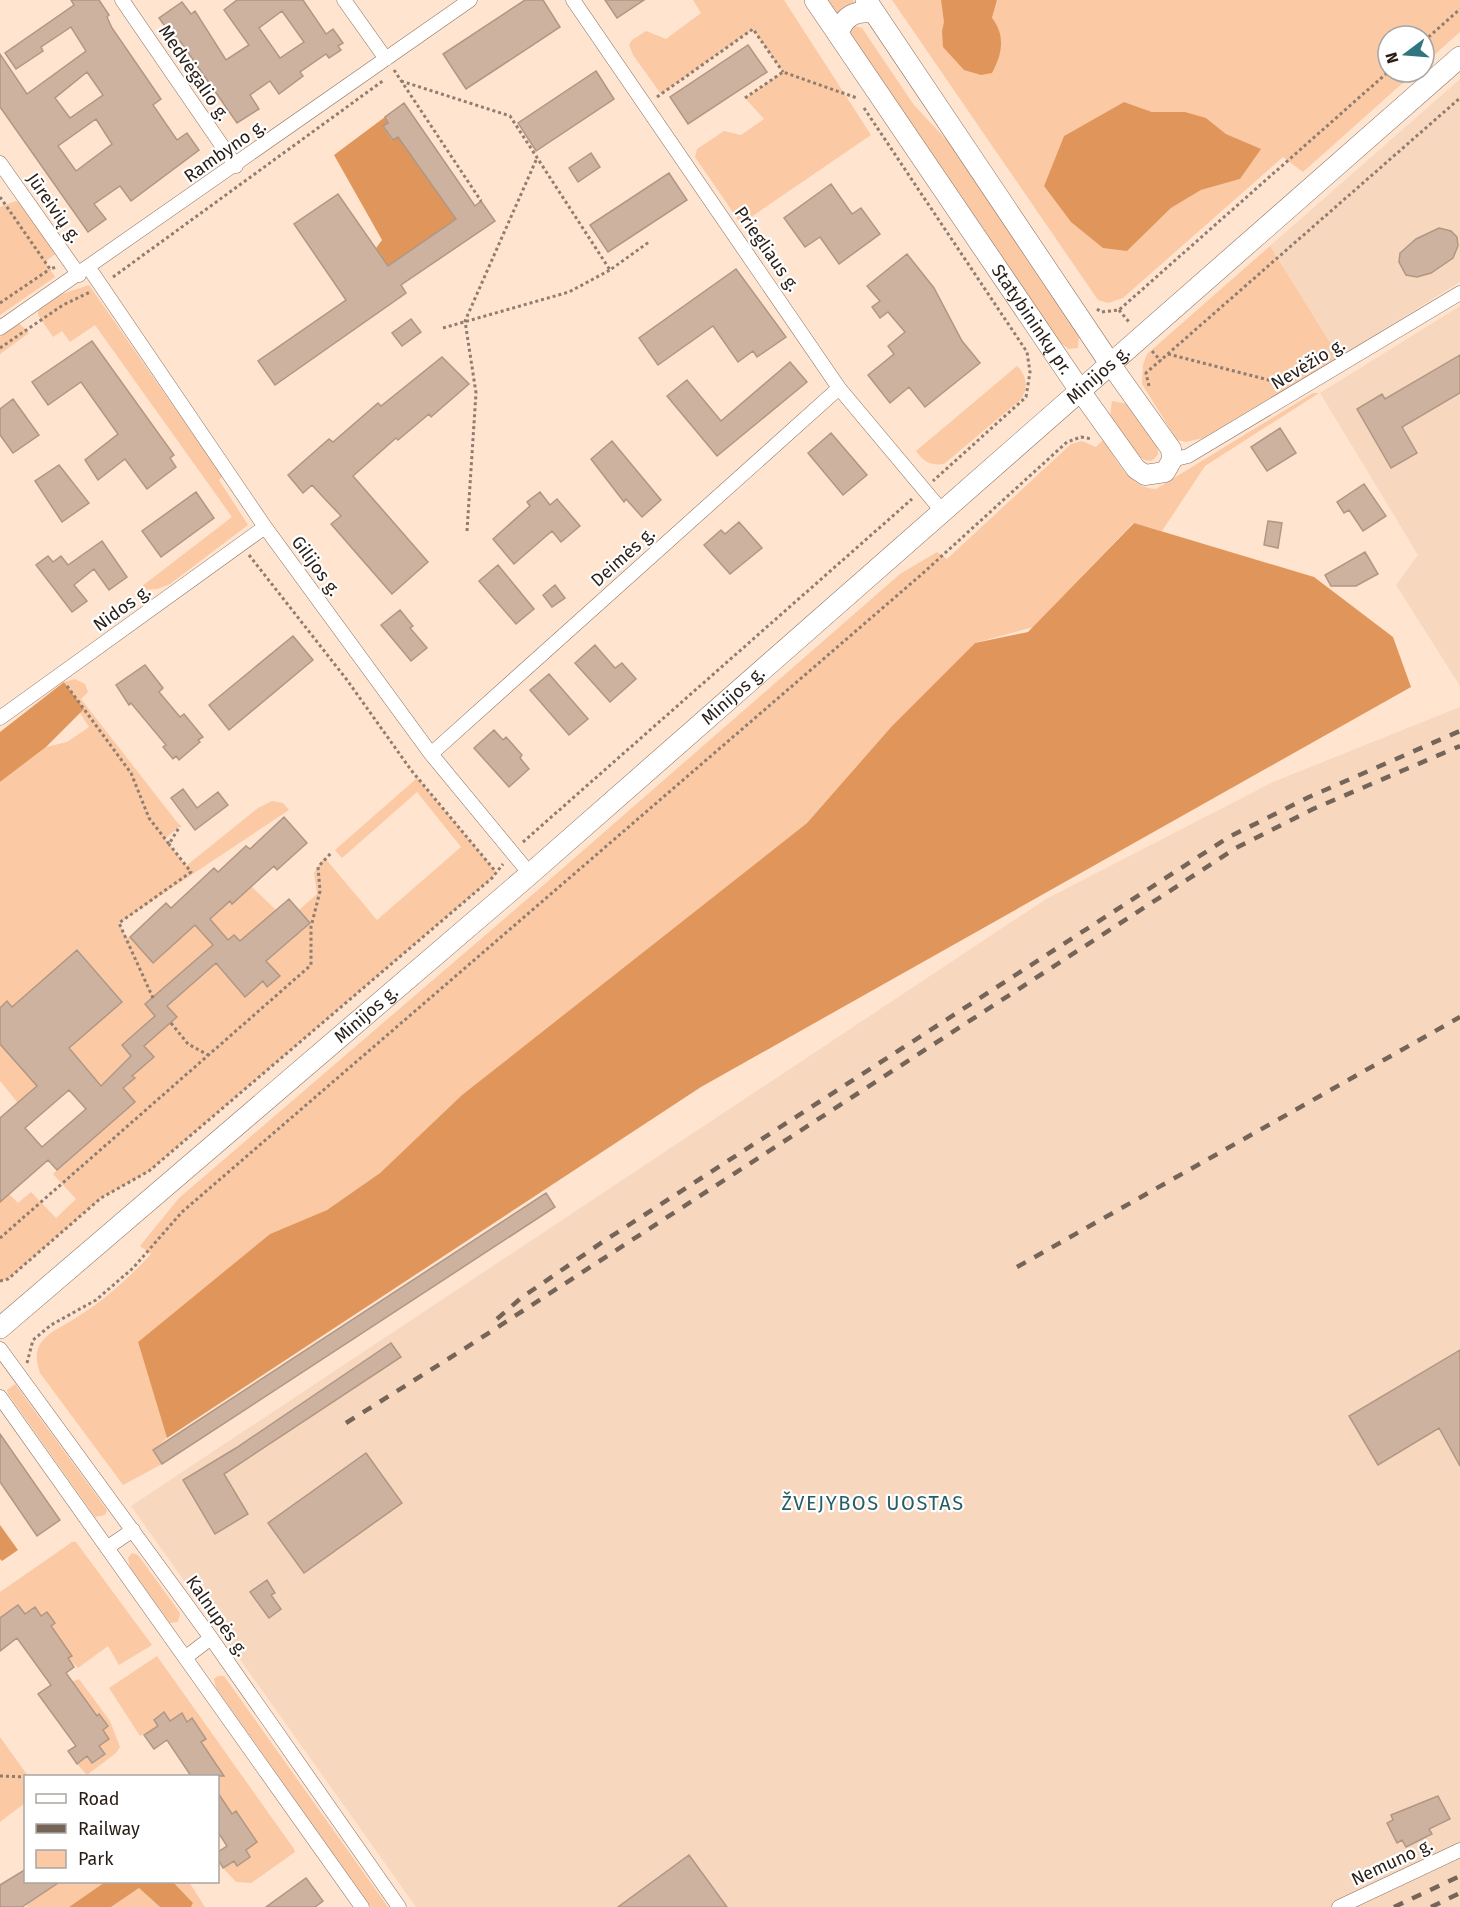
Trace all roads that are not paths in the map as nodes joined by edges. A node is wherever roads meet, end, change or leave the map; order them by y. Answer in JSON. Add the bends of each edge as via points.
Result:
{"nodes":[{"id":1,"x":122,"y":0,"type":"edge"},
{"id":2,"x":344,"y":0,"type":"edge"},
{"id":3,"x":470,"y":0,"type":"edge"},
{"id":4,"x":573,"y":0,"type":"edge"},
{"id":5,"x":815,"y":0,"type":"edge"},
{"id":6,"x":869,"y":6,"type":"edge"},
{"id":7,"x":838,"y":33,"type":"junction"},
{"id":8,"x":1460,"y":57,"type":"edge"},
{"id":9,"x":386,"y":59,"type":"junction"},
{"id":10,"x":0,"y":163,"type":"edge"},
{"id":11,"x":236,"y":166,"type":"junction"},
{"id":12,"x":84,"y":271,"type":"junction"},
{"id":13,"x":1460,"y":293,"type":"edge"},
{"id":14,"x":0,"y":328,"type":"edge"},
{"id":15,"x":1111,"y":365,"type":"junction"},
{"id":16,"x":839,"y":388,"type":"junction"},
{"id":17,"x":1081,"y":392,"type":"junction"},
{"id":18,"x":1172,"y":460,"type":"junction"},
{"id":19,"x":942,"y":511,"type":"junction"},
{"id":20,"x":265,"y":527,"type":"junction"},
{"id":21,"x":0,"y":718,"type":"edge"},
{"id":22,"x":431,"y":754,"type":"junction"},
{"id":23,"x":530,"y":874,"type":"junction"},
{"id":24,"x":0,"y":1328,"type":"edge"},
{"id":25,"x":0,"y":1349,"type":"edge"},
{"id":26,"x":0,"y":1397,"type":"edge"},
{"id":27,"x":133,"y":1530,"type":"junction"},
{"id":28,"x":108,"y":1547,"type":"junction"},
{"id":29,"x":211,"y":1638,"type":"junction"},
{"id":30,"x":186,"y":1658,"type":"junction"},
{"id":31,"x":1460,"y":1850,"type":"edge"},
{"id":32,"x":362,"y":1907,"type":"edge"},
{"id":33,"x":399,"y":1907,"type":"edge"},
{"id":34,"x":1339,"y":1907,"type":"edge"}],
"edges":[{"from":1,"to":11,"type":"street","name":"Medvėgalio g."},
{"from":2,"to":9,"type":"street"},
{"from":3,"to":9,"type":"street","name":"Rambyno g."},
{"from":4,"to":16,"type":"street","name":"Priegliaus g."},
{"from":5,"to":7,"type":"main road","name":"Statybininkų pr."},
{"from":6,"to":7,"type":"main road","via":[[849,15]]},
{"from":6,"to":15,"type":"main road"},
{"from":7,"to":17,"type":"main road","name":"Statybininkų pr."},
{"from":8,"to":15,"type":"main road","name":"Minijos g."},
{"from":9,"to":11,"type":"street","name":"Rambyno g."},
{"from":10,"to":12,"type":"street","name":"Jūreivių g."},
{"from":11,"to":12,"type":"street","name":"Rambyno g."},
{"from":12,"to":14,"type":"street","name":"Rambyno g."},
{"from":12,"to":20,"type":"street","name":"Gilijos g.","via":[[101,286]]},
{"from":13,"to":18,"type":"street","name":"Nevėžio g.","via":[[1188,456]]},
{"from":15,"to":17,"type":"main road","name":"Minijos g."},
{"from":15,"to":18,"type":"main road","via":[[1171,448]]},
{"from":16,"to":19,"type":"street","name":"Priegliaus g."},
{"from":16,"to":22,"type":"street","name":"Deimės g."},
{"from":17,"to":18,"type":"main road","name":"Statybininkų pr.","via":[[1136,469],[1145,475],[1165,472]]},
{"from":17,"to":19,"type":"main road","name":"Minijos g."},
{"from":19,"to":23,"type":"main road","name":"Minijos g."},
{"from":20,"to":21,"type":"street","name":"Nidos g."},
{"from":20,"to":22,"type":"street","name":"Gilijos g."},
{"from":22,"to":23,"type":"street","name":"Gilijos g."},
{"from":23,"to":24,"type":"main road","name":"Minijos g."},
{"from":25,"to":27,"type":"street","name":"Kalnupės g."},
{"from":26,"to":28,"type":"street"},
{"from":27,"to":28,"type":"street"},
{"from":27,"to":29,"type":"street","name":"Kalnupės g."},
{"from":28,"to":30,"type":"street"},
{"from":29,"to":30,"type":"street"},
{"from":29,"to":33,"type":"street","name":"Kalnupės g."},
{"from":30,"to":32,"type":"street"},
{"from":31,"to":34,"type":"street","name":"Nemuno g."}]}
